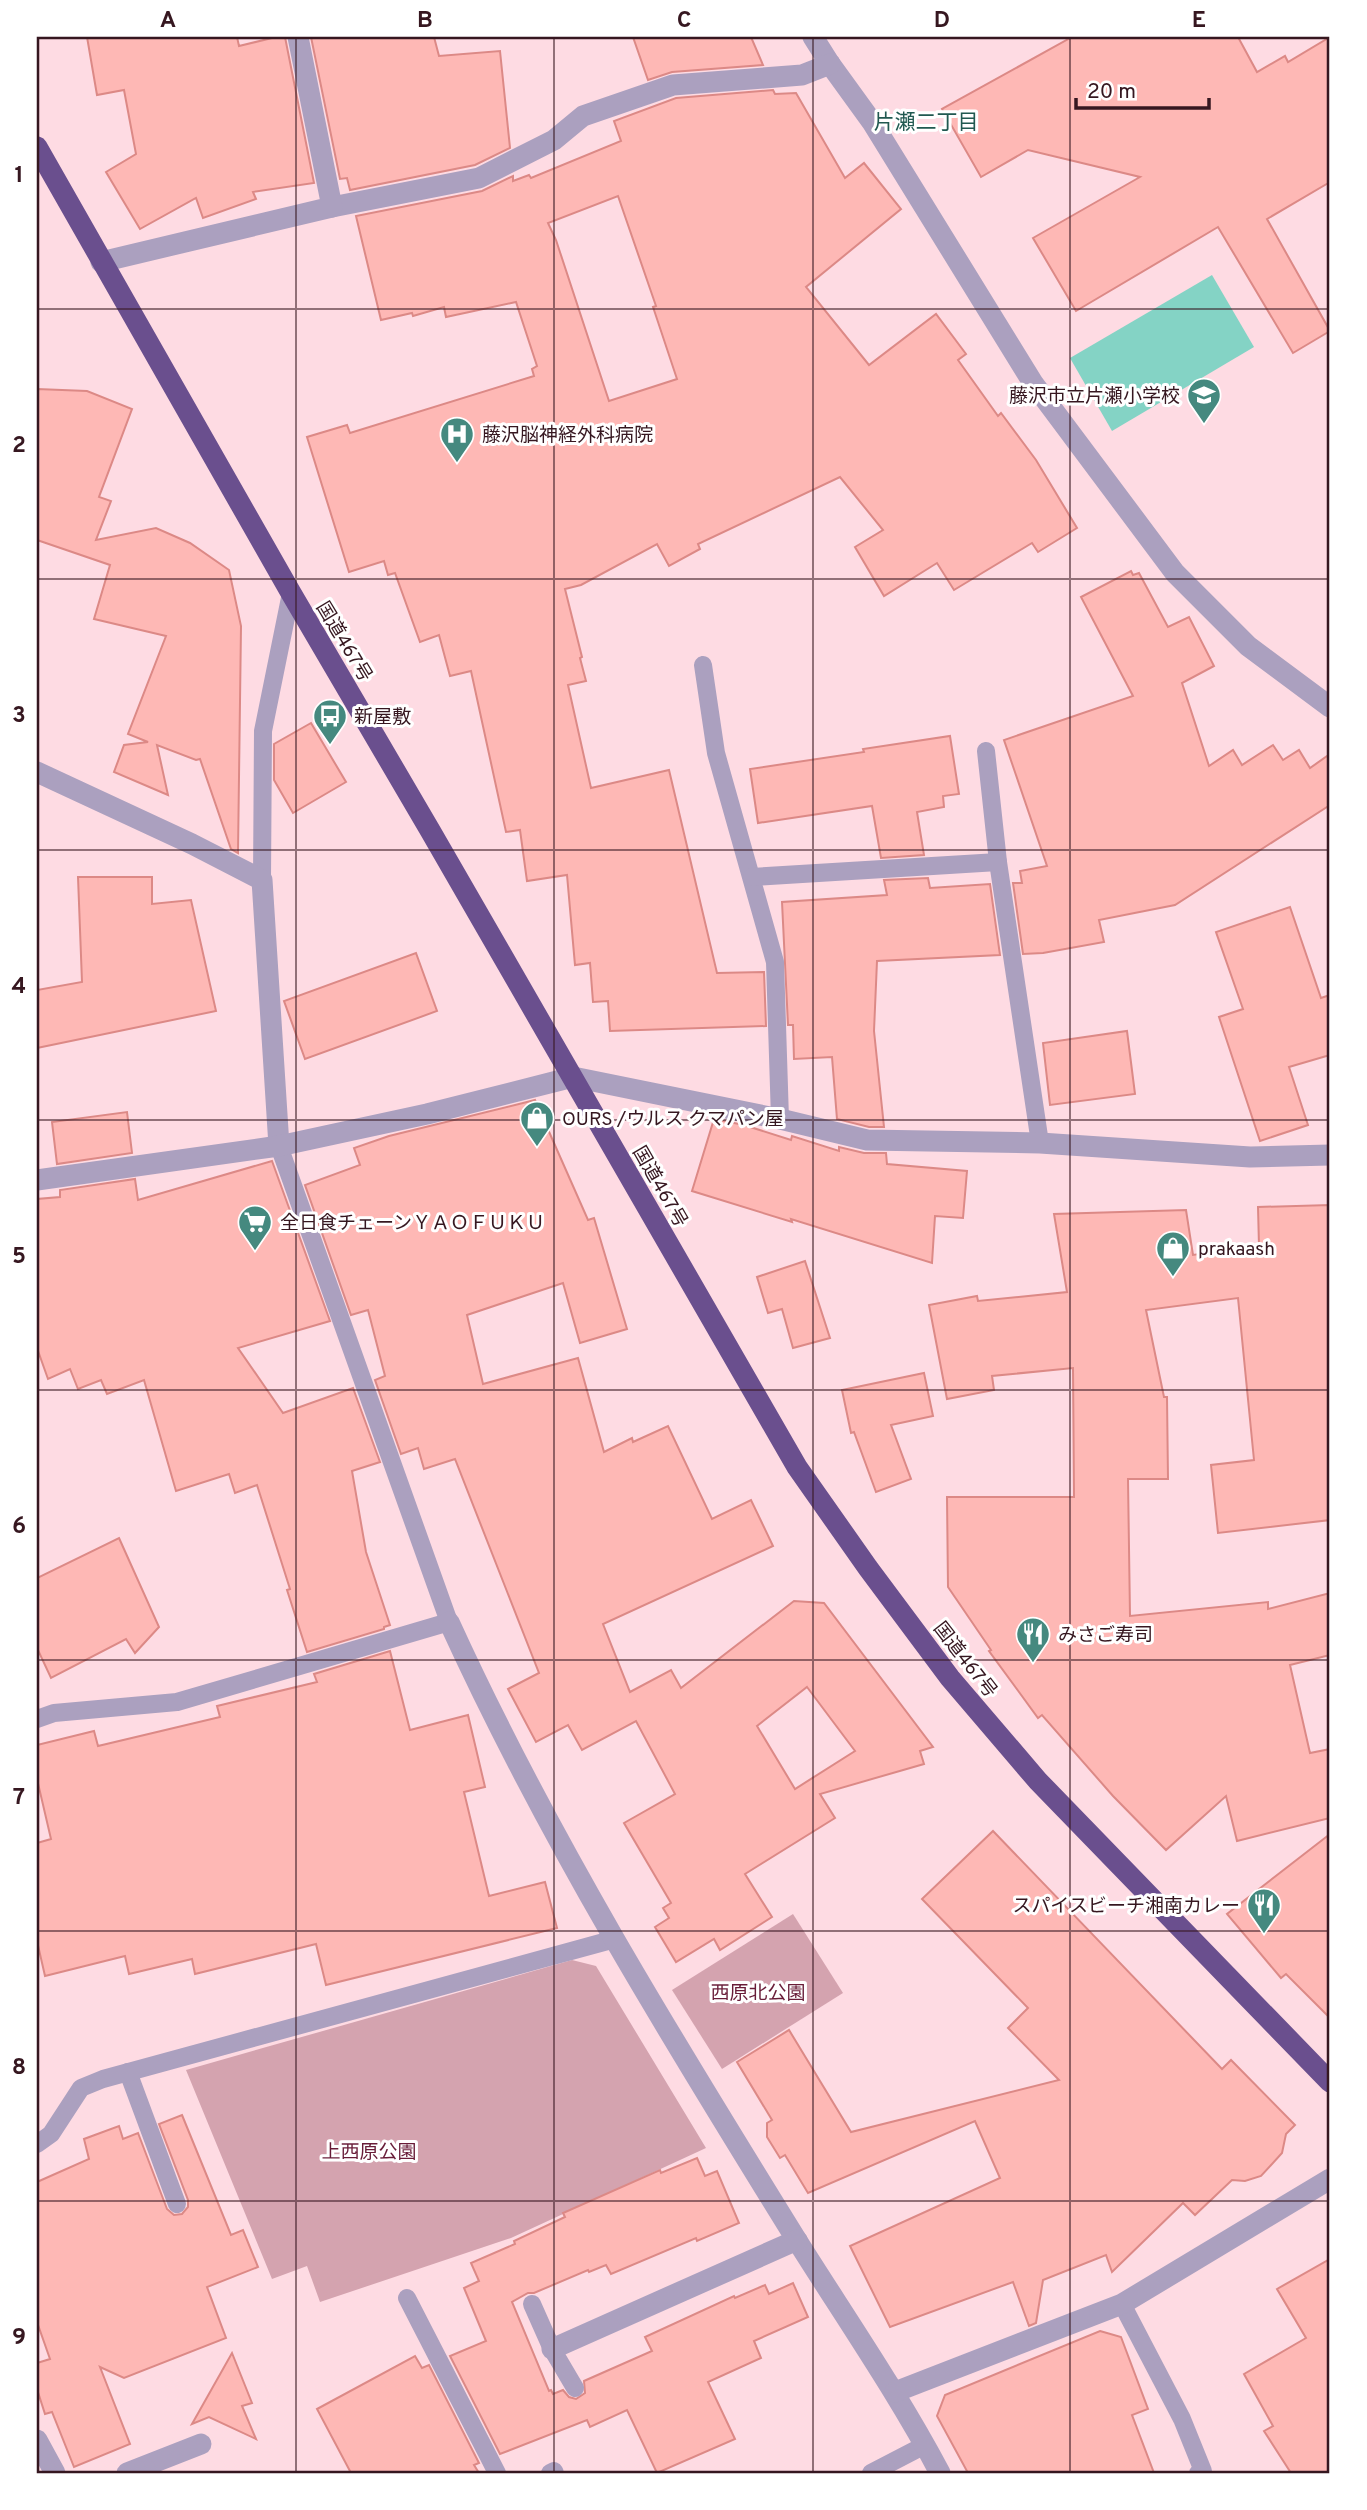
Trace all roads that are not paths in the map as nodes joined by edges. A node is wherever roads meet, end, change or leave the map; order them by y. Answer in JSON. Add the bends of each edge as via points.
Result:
{"nodes":[{"id":1,"x":298,"y":37,"type":"edge"},
{"id":2,"x":813,"y":37,"type":"edge"},
{"id":3,"x":830,"y":64,"type":"junction"},
{"id":4,"x":37,"y":147,"type":"edge"},
{"id":5,"x":332,"y":207,"type":"junction"},
{"id":6,"x":101,"y":262,"type":"junction"},
{"id":7,"x":290,"y":593,"type":"junction"},
{"id":8,"x":703,"y":665,"type":"dead end"},
{"id":9,"x":1330,"y":707,"type":"edge"},
{"id":10,"x":986,"y":751,"type":"dead end"},
{"id":11,"x":37,"y":772,"type":"edge"},
{"id":12,"x":999,"y":862,"type":"junction"},
{"id":13,"x":752,"y":877,"type":"junction"},
{"id":14,"x":262,"y":880,"type":"junction"},
{"id":15,"x":573,"y":1077,"type":"junction"},
{"id":16,"x":780,"y":1119,"type":"junction"},
{"id":17,"x":1040,"y":1143,"type":"junction"},
{"id":18,"x":279,"y":1146,"type":"junction"},
{"id":19,"x":1330,"y":1155,"type":"edge"},
{"id":20,"x":37,"y":1180,"type":"edge"},
{"id":21,"x":449,"y":1622,"type":"junction"},
{"id":22,"x":37,"y":1719,"type":"edge"},
{"id":23,"x":615,"y":1939,"type":"junction"},
{"id":24,"x":128,"y":2072,"type":"junction"},
{"id":25,"x":1330,"y":2082,"type":"edge"},
{"id":26,"x":37,"y":2144,"type":"edge"},
{"id":27,"x":1330,"y":2179,"type":"edge"},
{"id":28,"x":177,"y":2204,"type":"dead end"},
{"id":29,"x":797,"y":2240,"type":"junction"},
{"id":30,"x":407,"y":2298,"type":"dead end"},
{"id":31,"x":531,"y":2304,"type":"dead end"},
{"id":32,"x":1122,"y":2304,"type":"junction"},
{"id":33,"x":552,"y":2348,"type":"junction"},
{"id":34,"x":575,"y":2388,"type":"dead end"},
{"id":35,"x":895,"y":2392,"type":"junction"},
{"id":36,"x":37,"y":2440,"type":"edge"},
{"id":37,"x":201,"y":2444,"type":"dead end"},
{"id":38,"x":925,"y":2445,"type":"junction"},
{"id":39,"x":55,"y":2473,"type":"edge"},
{"id":40,"x":127,"y":2473,"type":"edge"},
{"id":41,"x":497,"y":2473,"type":"edge"},
{"id":42,"x":871,"y":2473,"type":"edge"},
{"id":43,"x":940,"y":2473,"type":"edge"},
{"id":44,"x":1198,"y":2473,"type":"edge"}],
"edges":[{"from":1,"to":5,"type":"street"},
{"from":2,"to":3,"type":"street"},
{"from":3,"to":5,"type":"street","via":[[802,75],[673,85],[583,116],[554,140],[479,178]]},
{"from":3,"to":9,"type":"street","via":[[872,122],[1033,383],[1175,573],[1248,646]]},
{"from":4,"to":6,"type":"highway","name":"国道467号"},
{"from":5,"to":6,"type":"street"},
{"from":6,"to":7,"type":"highway","name":"国道467号"},
{"from":7,"to":14,"type":"lane","via":[[263,731]]},
{"from":7,"to":15,"type":"highway","name":"国道467号"},
{"from":8,"to":13,"type":"lane","via":[[716,753]]},
{"from":10,"to":12,"type":"lane"},
{"from":11,"to":14,"type":"street"},
{"from":12,"to":13,"type":"lane"},
{"from":12,"to":17,"type":"lane"},
{"from":13,"to":16,"type":"lane","via":[[775,962]]},
{"from":14,"to":18,"type":"street"},
{"from":15,"to":16,"type":"street"},
{"from":15,"to":18,"type":"street"},
{"from":15,"to":25,"type":"highway","name":"国道467号","via":[[797,1467],[950,1678],[1038,1781]]},
{"from":16,"to":17,"type":"street","via":[[867,1140]]},
{"from":17,"to":19,"type":"street","via":[[1250,1157]]},
{"from":18,"to":20,"type":"street"},
{"from":18,"to":21,"type":"lane"},
{"from":21,"to":22,"type":"lane","via":[[177,1702],[54,1713]]},
{"from":21,"to":23,"type":"street","via":[[523,1774]]},
{"from":23,"to":24,"type":"lane"},
{"from":23,"to":29,"type":"street"},
{"from":24,"to":26,"type":"lane","via":[[81,2088],[51,2134]]},
{"from":24,"to":28,"type":"lane"},
{"from":27,"to":32,"type":"street"},
{"from":29,"to":33,"type":"street"},
{"from":29,"to":35,"type":"street"},
{"from":30,"to":41,"type":"lane"},
{"from":31,"to":33,"type":"lane"},
{"from":32,"to":35,"type":"street"},
{"from":32,"to":44,"type":"lane","via":[[1182,2419],[1203,2471]]},
{"from":33,"to":34,"type":"lane"},
{"from":35,"to":38,"type":"street"},
{"from":36,"to":39,"type":"street"},
{"from":37,"to":40,"type":"street"},
{"from":38,"to":42,"type":"lane"},
{"from":38,"to":43,"type":"street"}]}
